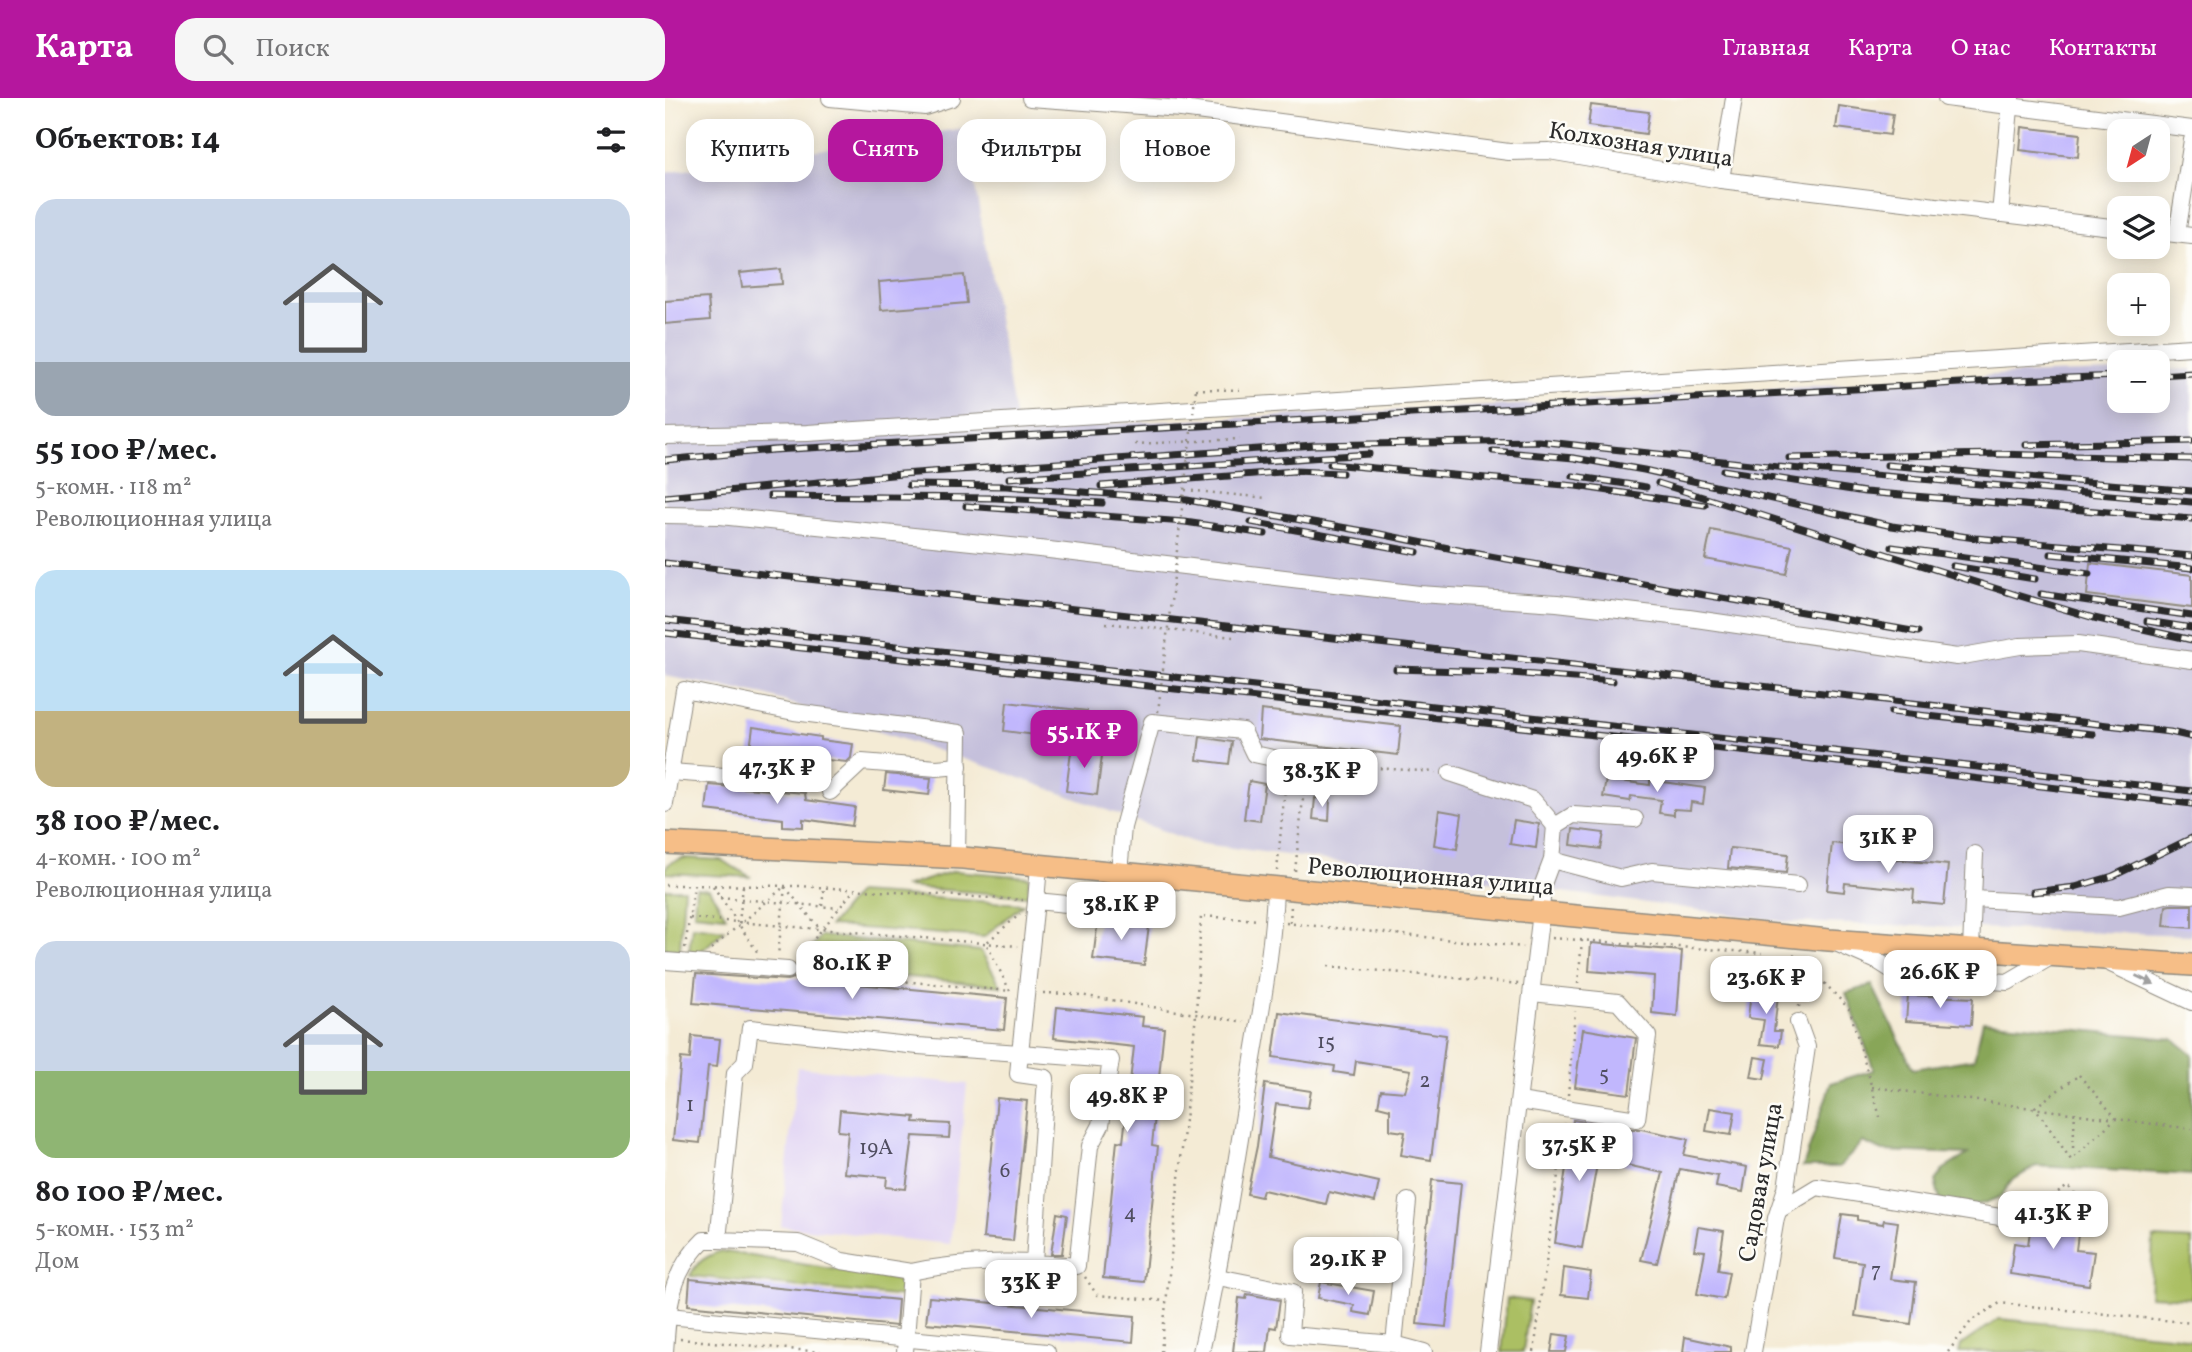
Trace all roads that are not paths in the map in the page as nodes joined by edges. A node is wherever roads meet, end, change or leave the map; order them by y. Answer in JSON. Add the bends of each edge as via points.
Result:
{"nodes":[{"id":1,"x":830,"y":98,"type":"edge"},
{"id":2,"x":952,"y":98,"type":"edge"},
{"id":3,"x":1030,"y":98,"type":"edge"},
{"id":4,"x":1734,"y":98,"type":"edge"},
{"id":5,"x":1946,"y":98,"type":"edge"},
{"id":6,"x":2010,"y":102,"type":"edge"},
{"id":7,"x":2192,"y":129,"type":"edge"},
{"id":8,"x":2192,"y":140,"type":"edge"},
{"id":9,"x":1721,"y":180,"type":"junction"},
{"id":10,"x":2000,"y":214,"type":"junction"},
{"id":11,"x":2107,"y":227,"type":"edge"},
{"id":12,"x":2185,"y":235,"type":"edge"},
{"id":13,"x":2192,"y":347,"type":"edge"},
{"id":14,"x":665,"y":436,"type":"edge"},
{"id":15,"x":665,"y":515,"type":"edge"},
{"id":16,"x":2192,"y":660,"type":"edge"},
{"id":17,"x":1287,"y":761,"type":"road end"},
{"id":18,"x":959,"y":766,"type":"junction"},
{"id":19,"x":671,"y":772,"type":"junction"},
{"id":20,"x":1450,"y":773,"type":"road end"},
{"id":21,"x":790,"y":780,"type":"dead end"},
{"id":22,"x":830,"y":792,"type":"dead end"},
{"id":23,"x":665,"y":804,"type":"edge"},
{"id":24,"x":1635,"y":820,"type":"dead end"},
{"id":25,"x":1555,"y":826,"type":"junction"},
{"id":26,"x":674,"y":844,"type":"edge"},
{"id":27,"x":1975,"y":854,"type":"dead end"},
{"id":28,"x":665,"y":856,"type":"edge"},
{"id":29,"x":957,"y":858,"type":"junction"},
{"id":30,"x":1552,"y":860,"type":"junction"},
{"id":31,"x":1039,"y":866,"type":"junction"},
{"id":32,"x":1119,"y":873,"type":"junction"},
{"id":33,"x":1152,"y":876,"type":"junction"},
{"id":34,"x":1798,"y":885,"type":"dead end"},
{"id":35,"x":1284,"y":889,"type":"junction"},
{"id":36,"x":2192,"y":895,"type":"edge"},
{"id":37,"x":1973,"y":899,"type":"junction"},
{"id":38,"x":1036,"y":901,"type":"junction"},
{"id":39,"x":1541,"y":912,"type":"junction"},
{"id":40,"x":1829,"y":940,"type":"junction"},
{"id":41,"x":1971,"y":950,"type":"junction"},
{"id":42,"x":2054,"y":954,"type":"junction"},
{"id":43,"x":2098,"y":958,"type":"junction"},
{"id":44,"x":665,"y":961,"type":"edge"},
{"id":45,"x":2192,"y":965,"type":"edge"},
{"id":46,"x":777,"y":969,"type":"road end"},
{"id":47,"x":1532,"y":989,"type":"junction"},
{"id":48,"x":2192,"y":1002,"type":"edge"},
{"id":49,"x":1798,"y":1022,"type":"road end"},
{"id":50,"x":1020,"y":1053,"type":"junction"},
{"id":51,"x":1519,"y":1101,"type":"junction"},
{"id":52,"x":1408,"y":1201,"type":"dead end"},
{"id":53,"x":1779,"y":1210,"type":"junction"},
{"id":54,"x":2006,"y":1218,"type":"road end"},
{"id":55,"x":717,"y":1240,"type":"junction"},
{"id":56,"x":1034,"y":1262,"type":"junction"},
{"id":57,"x":911,"y":1272,"type":"junction"},
{"id":58,"x":1218,"y":1277,"type":"junction"},
{"id":59,"x":669,"y":1315,"type":"junction"},
{"id":60,"x":1394,"y":1344,"type":"junction"},
{"id":61,"x":666,"y":1345,"type":"edge"},
{"id":62,"x":906,"y":1345,"type":"edge"},
{"id":63,"x":1047,"y":1352,"type":"edge"},
{"id":64,"x":1201,"y":1352,"type":"edge"},
{"id":65,"x":1424,"y":1352,"type":"edge"},
{"id":66,"x":1488,"y":1352,"type":"edge"},
{"id":67,"x":1753,"y":1352,"type":"edge"}],
"edges":[{"from":1,"to":2,"type":"street","via":[[925,107]]},
{"from":3,"to":9,"type":"street","name":"Колхозная улица","via":[[1181,109],[1509,152],[1549,150]]},
{"from":4,"to":9,"type":"street"},
{"from":5,"to":6,"type":"street"},
{"from":6,"to":7,"type":"street"},
{"from":6,"to":10,"type":"street"},
{"from":8,"to":12,"type":"street"},
{"from":9,"to":10,"type":"street","name":"Колхозная улица"},
{"from":10,"to":11,"type":"street","name":"Колхозная улица"},
{"from":13,"to":14,"type":"street","via":[[807,433]]},
{"from":15,"to":16,"type":"street","via":[[720,516],[1049,550],[1419,594],[1570,604],[1957,657],[2020,646],[2078,644]]},
{"from":17,"to":32,"type":"street","via":[[1254,754],[1243,731],[1152,722],[1123,827]]},
{"from":18,"to":19,"type":"street","via":[[959,733],[794,712],[684,690]]},
{"from":18,"to":22,"type":"street","via":[[862,762]]},
{"from":18,"to":29,"type":"street"},
{"from":19,"to":21,"type":"street"},
{"from":19,"to":23,"type":"street"},
{"from":20,"to":25,"type":"street","via":[[1533,800]]},
{"from":24,"to":25,"type":"street","via":[[1573,815]]},
{"from":25,"to":30,"type":"street"},
{"from":26,"to":28,"type":"main road"},
{"from":26,"to":29,"type":"main road","name":"Революционная улица"},
{"from":27,"to":37,"type":"street"},
{"from":29,"to":31,"type":"main road","name":"Революционная улица"},
{"from":30,"to":34,"type":"street","via":[[1621,878],[1652,871]]},
{"from":30,"to":39,"type":"street","via":[[1543,884]]},
{"from":31,"to":32,"type":"main road","name":"Революционная улица"},
{"from":31,"to":38,"type":"street"},
{"from":32,"to":33,"type":"main road","name":"Революционная улица"},
{"from":33,"to":35,"type":"main road","name":"Революционная улица"},
{"from":33,"to":38,"type":"street","via":[[1149,912]]},
{"from":35,"to":39,"type":"main road","name":"Революционная улица"},
{"from":35,"to":58,"type":"street","via":[[1282,922]]},
{"from":36,"to":37,"type":"street","via":[[2169,894],[2119,907]]},
{"from":37,"to":41,"type":"street"},
{"from":38,"to":50,"type":"street"},
{"from":39,"to":40,"type":"main road","name":"Революционная улица"},
{"from":39,"to":47,"type":"street"},
{"from":40,"to":41,"type":"main road","name":"Революционная улица"},
{"from":40,"to":42,"type":"street","via":[[1902,976],[1915,977],[2008,982]]},
{"from":41,"to":42,"type":"main road","name":"Революционная улица"},
{"from":42,"to":43,"type":"main road","name":"Революционная улица"},
{"from":43,"to":45,"type":"main road","name":"Революционная улица"},
{"from":43,"to":48,"type":"street","one_way":true},
{"from":44,"to":46,"type":"street"},
{"from":47,"to":51,"type":"street"},
{"from":47,"to":51,"type":"street","via":[[1618,1002],[1648,1036],[1637,1119]]},
{"from":49,"to":53,"type":"street","name":"Садовая улица","via":[[1807,1047]]},
{"from":50,"to":55,"type":"street","via":[[750,1028],[745,1063],[735,1073]]},
{"from":50,"to":56,"type":"street","via":[[1018,1074],[1047,1078]]},
{"from":50,"to":56,"type":"street","via":[[1111,1060],[1101,1125],[1090,1146],[1077,1266]]},
{"from":51,"to":66,"type":"street"},
{"from":52,"to":60,"type":"street"},
{"from":53,"to":54,"type":"street","via":[[1817,1188]]},
{"from":53,"to":67,"type":"street","name":"Садовая улица"},
{"from":55,"to":57,"type":"street","via":[[798,1243],[842,1261]]},
{"from":55,"to":59,"type":"street","via":[[704,1240],[689,1254],[679,1270]]},
{"from":56,"to":57,"type":"street","via":[[985,1262]]},
{"from":57,"to":62,"type":"street"},
{"from":58,"to":60,"type":"street","via":[[1293,1292],[1290,1335]]},
{"from":58,"to":64,"type":"street"},
{"from":59,"to":61,"type":"street"},
{"from":59,"to":62,"type":"street"},
{"from":60,"to":65,"type":"street"},
{"from":62,"to":63,"type":"street"}]}
